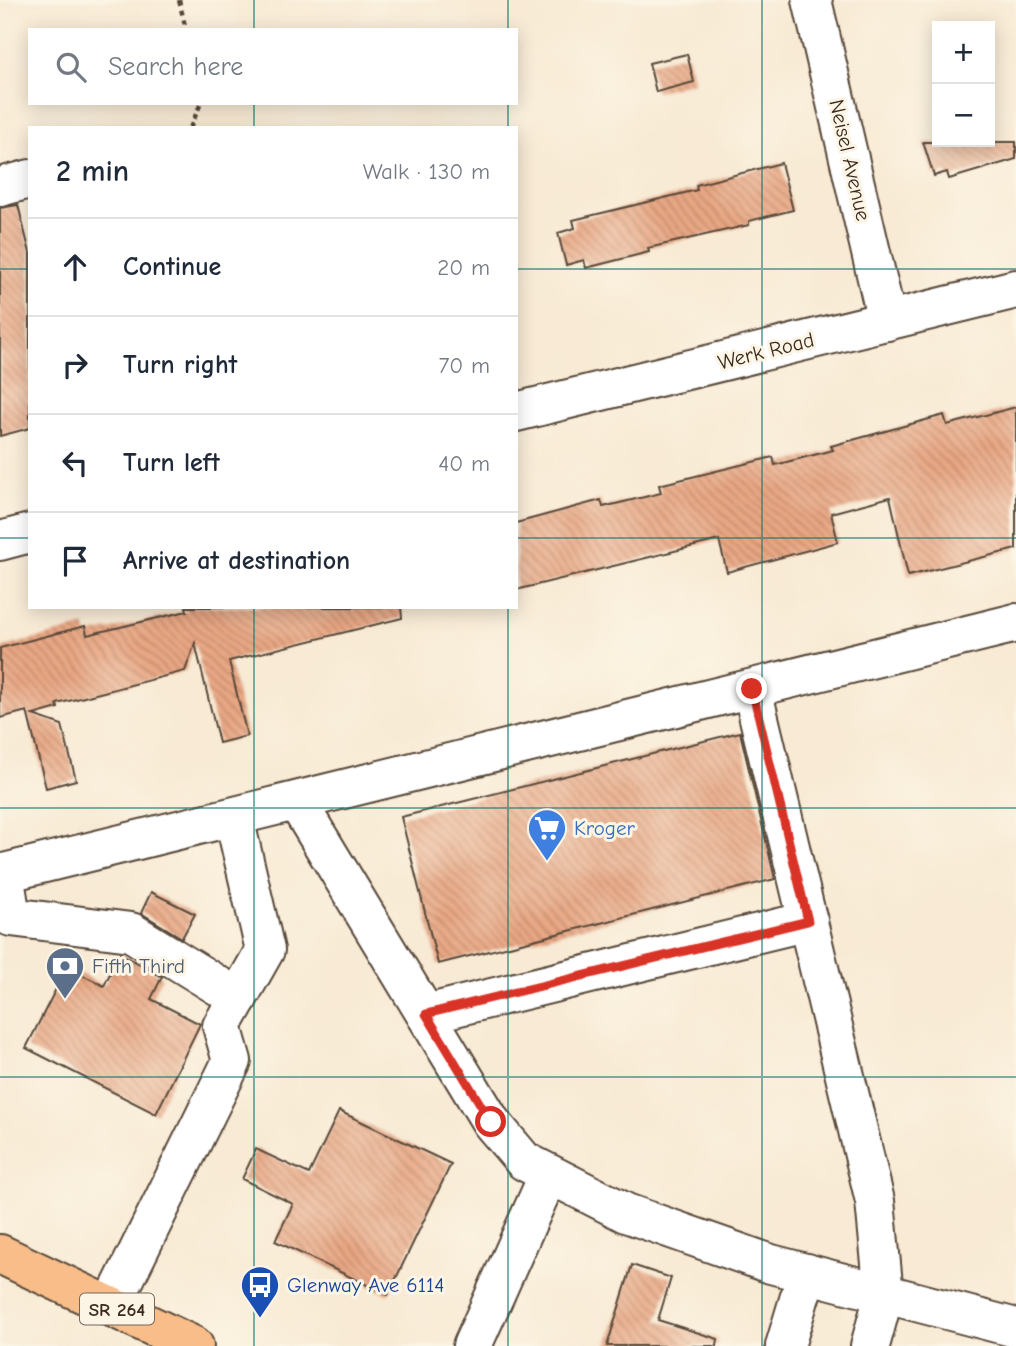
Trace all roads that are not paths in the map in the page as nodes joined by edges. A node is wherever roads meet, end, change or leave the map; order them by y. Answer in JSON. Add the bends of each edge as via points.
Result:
{"nodes":[{"id":1,"x":812,"y":0,"type":"edge"},
{"id":2,"x":28,"y":180,"type":"edge"},
{"id":3,"x":0,"y":187,"type":"edge"},
{"id":4,"x":1016,"y":289,"type":"edge"},
{"id":5,"x":887,"y":321,"type":"junction"},
{"id":6,"x":518,"y":412,"type":"edge"},
{"id":7,"x":28,"y":534,"type":"edge"},
{"id":8,"x":0,"y":541,"type":"edge"},
{"id":9,"x":1016,"y":623,"type":"edge"},
{"id":10,"x":752,"y":689,"type":"junction"},
{"id":11,"x":298,"y":802,"type":"junction"},
{"id":12,"x":234,"y":818,"type":"junction"},
{"id":13,"x":2,"y":873,"type":"edge"},
{"id":14,"x":808,"y":921,"type":"junction"},
{"id":15,"x":237,"y":998,"type":"junction"},
{"id":16,"x":426,"y":1014,"type":"junction"},
{"id":17,"x":550,"y":1174,"type":"junction"},
{"id":18,"x":0,"y":1254,"type":"edge"},
{"id":19,"x":807,"y":1273,"type":"junction"},
{"id":20,"x":884,"y":1295,"type":"junction"},
{"id":21,"x":111,"y":1307,"type":"junction"},
{"id":22,"x":1016,"y":1328,"type":"edge"},
{"id":23,"x":194,"y":1346,"type":"edge"},
{"id":24,"x":472,"y":1346,"type":"edge"},
{"id":25,"x":785,"y":1346,"type":"edge"},
{"id":26,"x":870,"y":1346,"type":"edge"}],
"edges":[{"from":1,"to":5,"type":"street","name":"Neisel Avenue"},
{"from":2,"to":3,"type":"street"},
{"from":4,"to":5,"type":"street","name":"Werk Road"},
{"from":5,"to":6,"type":"street","name":"Werk Road"},
{"from":7,"to":8,"type":"street"},
{"from":9,"to":10,"type":"street"},
{"from":10,"to":11,"type":"street"},
{"from":10,"to":14,"type":"street"},
{"from":11,"to":12,"type":"street"},
{"from":11,"to":16,"type":"street"},
{"from":12,"to":13,"type":"street"},
{"from":12,"to":15,"type":"street","via":[[265,950]]},
{"from":13,"to":15,"type":"street","via":[[11,917],[131,932]]},
{"from":14,"to":16,"type":"street"},
{"from":14,"to":20,"type":"street","via":[[875,1201]]},
{"from":15,"to":21,"type":"street","via":[[222,1026],[232,1061]]},
{"from":16,"to":17,"type":"street","via":[[491,1122],[524,1161]]},
{"from":17,"to":19,"type":"street","via":[[626,1213]]},
{"from":17,"to":24,"type":"street"},
{"from":18,"to":21,"type":"main road","number":"SR 264"},
{"from":19,"to":20,"type":"street"},
{"from":19,"to":25,"type":"street"},
{"from":20,"to":22,"type":"street"},
{"from":20,"to":26,"type":"street"},
{"from":21,"to":23,"type":"main road","number":"SR 264"}]}
